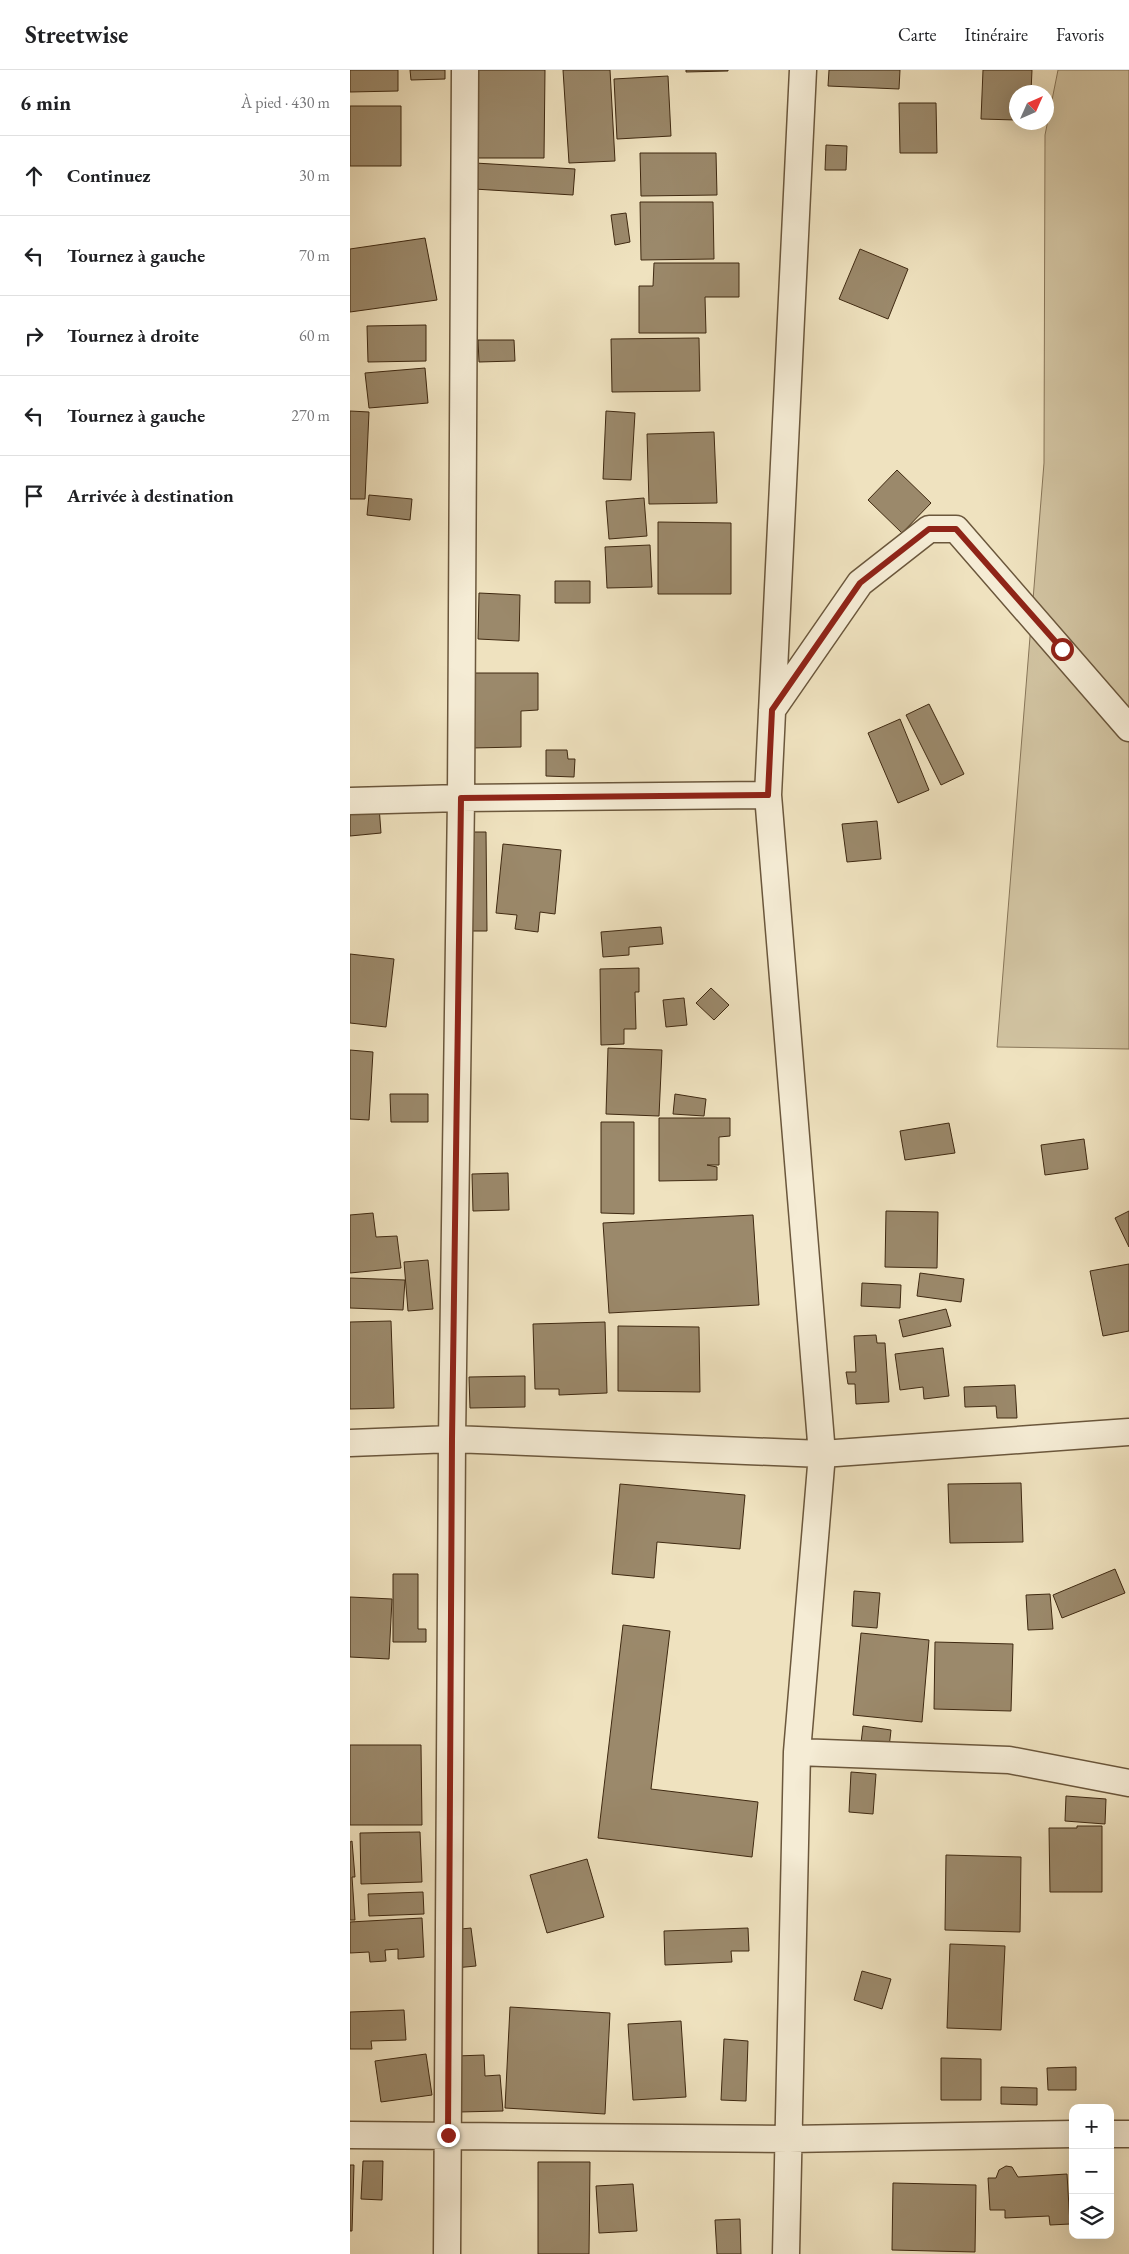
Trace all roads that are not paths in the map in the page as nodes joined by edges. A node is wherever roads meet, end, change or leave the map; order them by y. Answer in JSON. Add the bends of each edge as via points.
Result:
{"nodes":[{"id":1,"x":465,"y":70,"type":"edge"},
{"id":2,"x":803,"y":70,"type":"edge"},
{"id":3,"x":772,"y":710,"type":"junction"},
{"id":4,"x":1129,"y":728,"type":"edge"},
{"id":5,"x":768,"y":795,"type":"junction"},
{"id":6,"x":461,"y":798,"type":"junction"},
{"id":7,"x":350,"y":801,"type":"edge"},
{"id":8,"x":1129,"y":1432,"type":"edge"},
{"id":9,"x":452,"y":1439,"type":"junction"},
{"id":10,"x":350,"y":1442,"type":"edge"},
{"id":11,"x":822,"y":1454,"type":"junction"},
{"id":12,"x":797,"y":1752,"type":"junction"},
{"id":13,"x":1129,"y":1782,"type":"edge"},
{"id":14,"x":1069,"y":2134,"type":"edge"},
{"id":15,"x":1114,"y":2134,"type":"edge"},
{"id":16,"x":1129,"y":2134,"type":"edge"},
{"id":17,"x":350,"y":2135,"type":"edge"},
{"id":18,"x":448,"y":2135,"type":"junction"},
{"id":19,"x":788,"y":2139,"type":"junction"},
{"id":20,"x":447,"y":2254,"type":"edge"},
{"id":21,"x":786,"y":2254,"type":"edge"}],
"edges":[{"from":1,"to":6,"type":"street"},
{"from":2,"to":3,"type":"street"},
{"from":3,"to":4,"type":"street","via":[[860,583],[929,529],[956,529]]},
{"from":3,"to":5,"type":"street"},
{"from":5,"to":6,"type":"street"},
{"from":5,"to":11,"type":"street"},
{"from":6,"to":7,"type":"street"},
{"from":6,"to":9,"type":"street"},
{"from":8,"to":11,"type":"street"},
{"from":9,"to":10,"type":"street"},
{"from":9,"to":11,"type":"street"},
{"from":9,"to":18,"type":"street"},
{"from":11,"to":12,"type":"street"},
{"from":12,"to":13,"type":"street","via":[[1009,1760]]},
{"from":12,"to":19,"type":"street"},
{"from":14,"to":19,"type":"street"},
{"from":15,"to":16,"type":"street"},
{"from":17,"to":18,"type":"street"},
{"from":18,"to":19,"type":"street"},
{"from":18,"to":20,"type":"street"},
{"from":19,"to":21,"type":"street"}]}
